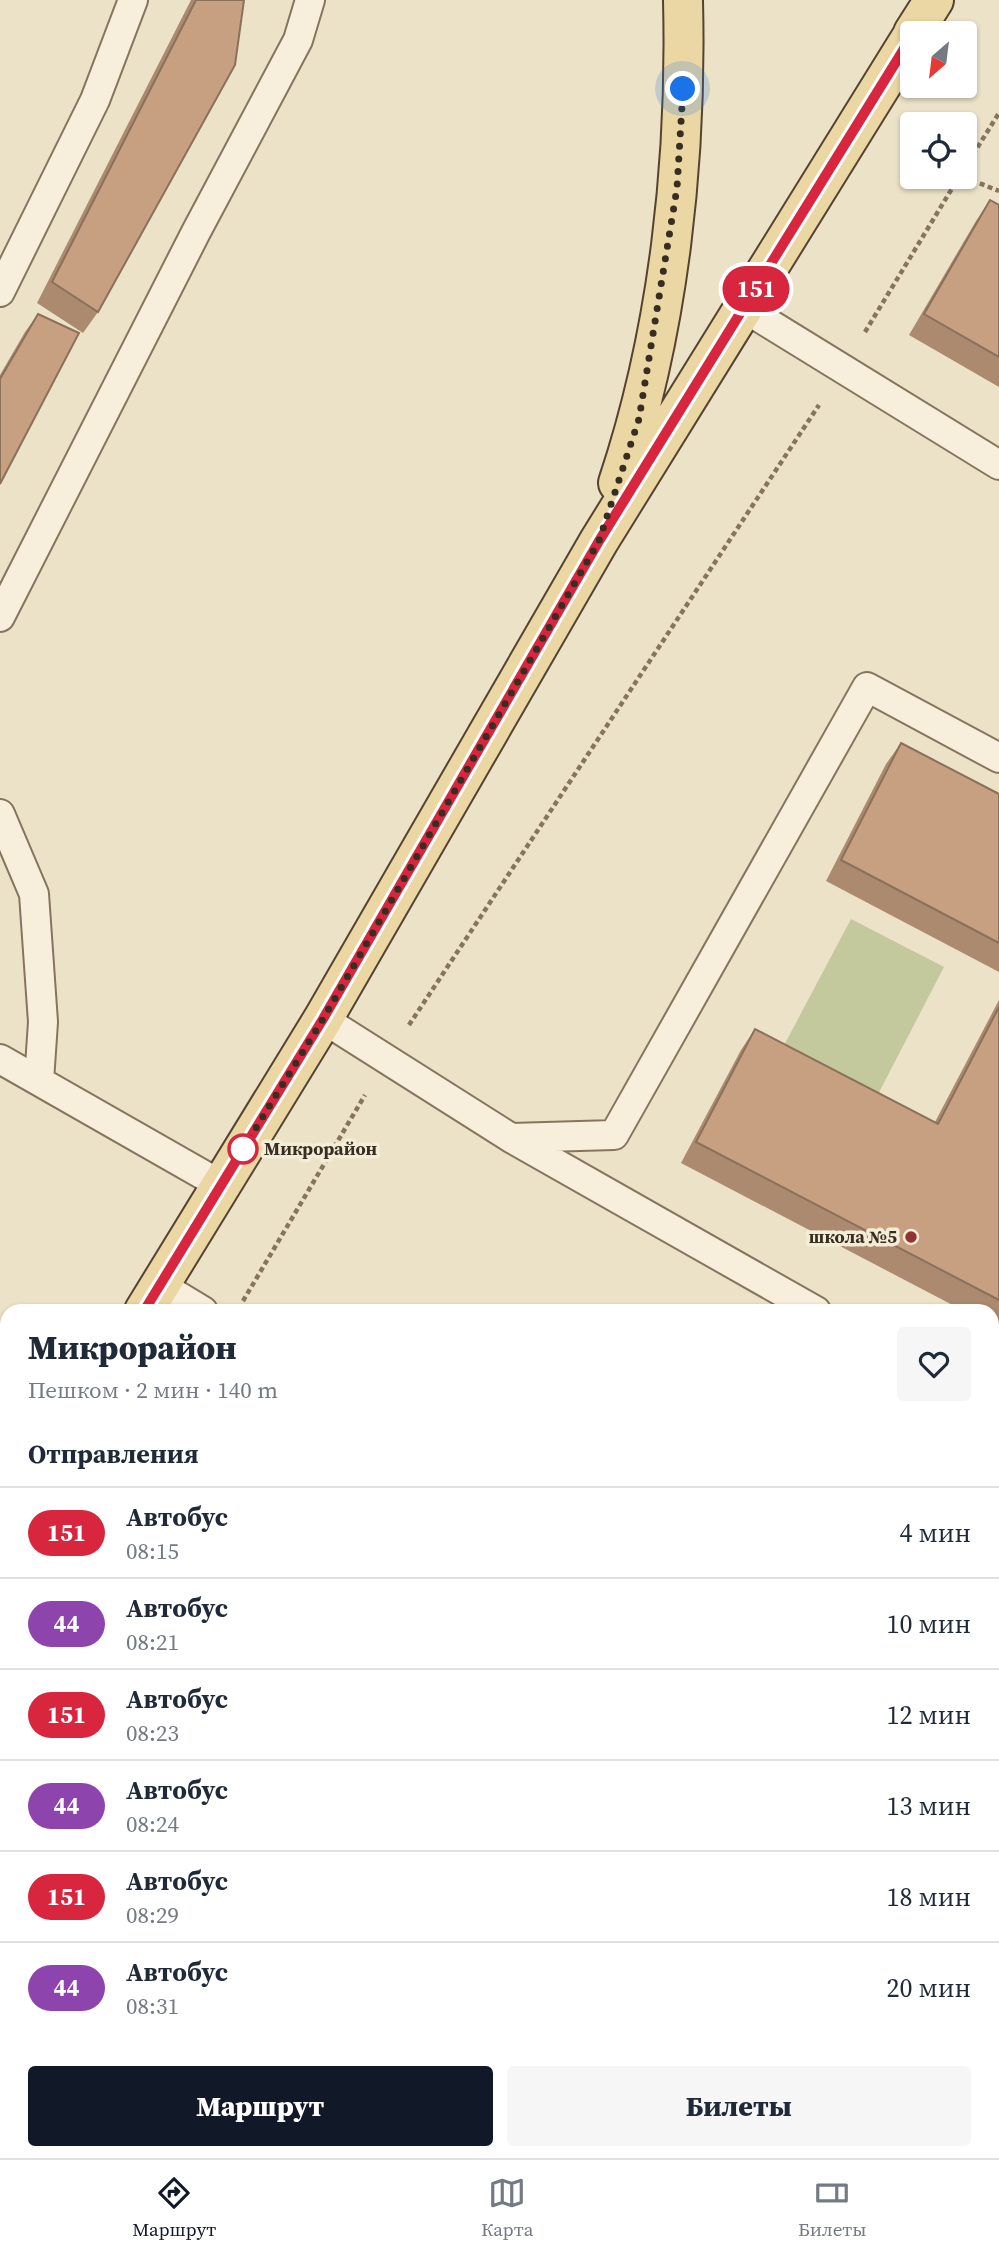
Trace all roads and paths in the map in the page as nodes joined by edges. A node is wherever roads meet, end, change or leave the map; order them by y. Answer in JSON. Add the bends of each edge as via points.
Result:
{"nodes":[{"id":1,"x":133,"y":0,"type":"edge"},
{"id":2,"x":310,"y":0,"type":"edge"},
{"id":3,"x":683,"y":0,"type":"edge"},
{"id":4,"x":934,"y":0,"type":"edge"},
{"id":5,"x":920,"y":21,"type":"edge"},
{"id":6,"x":900,"y":54,"type":"edge"},
{"id":7,"x":999,"y":113,"type":"edge"},
{"id":8,"x":977,"y":148,"type":"edge"},
{"id":9,"x":977,"y":183,"type":"edge"},
{"id":10,"x":954,"y":189,"type":"edge"},
{"id":11,"x":999,"y":191,"type":"edge"},
{"id":12,"x":0,"y":292,"type":"edge"},
{"id":13,"x":744,"y":308,"type":"junction"},
{"id":14,"x":842,"y":370,"type":"junction"},
{"id":15,"x":999,"y":464,"type":"edge"},
{"id":16,"x":599,"y":541,"type":"junction"},
{"id":17,"x":0,"y":617,"type":"edge"},
{"id":18,"x":999,"y":758,"type":"edge"},
{"id":19,"x":0,"y":814,"type":"edge"},
{"id":20,"x":323,"y":1019,"type":"junction"},
{"id":21,"x":0,"y":1059,"type":"edge"},
{"id":22,"x":386,"y":1059,"type":"junction"},
{"id":23,"x":39,"y":1081,"type":"junction"},
{"id":24,"x":510,"y":1138,"type":"junction"},
{"id":25,"x":221,"y":1185,"type":"junction"},
{"id":26,"x":152,"y":1298,"type":"edge"},
{"id":27,"x":176,"y":1304,"type":"edge"},
{"id":28,"x":241,"y":1304,"type":"edge"},
{"id":29,"x":804,"y":1304,"type":"edge"}],
"edges":[{"from":1,"to":12,"type":"lane","via":[[95,100]]},
{"from":2,"to":17,"type":"lane","via":[[298,40]]},
{"from":3,"to":16,"type":"main road","via":[[685,64],[677,188],[660,304],[639,419]]},
{"from":4,"to":5,"type":"main road"},
{"from":6,"to":13,"type":"main road"},
{"from":7,"to":8,"type":"path"},
{"from":9,"to":11,"type":"path"},
{"from":10,"to":14,"type":"path"},
{"from":13,"to":14,"type":"lane"},
{"from":13,"to":16,"type":"main road"},
{"from":14,"to":15,"type":"lane"},
{"from":14,"to":22,"type":"path"},
{"from":16,"to":20,"type":"main road"},
{"from":18,"to":24,"type":"lane","via":[[867,687],[614,1135]]},
{"from":19,"to":23,"type":"lane","via":[[34,894],[43,1022]]},
{"from":20,"to":22,"type":"lane"},
{"from":20,"to":25,"type":"main road"},
{"from":21,"to":23,"type":"lane"},
{"from":22,"to":24,"type":"lane"},
{"from":22,"to":28,"type":"path"},
{"from":23,"to":25,"type":"lane"},
{"from":24,"to":29,"type":"lane"},
{"from":25,"to":26,"type":"main road"},
{"from":26,"to":27,"type":"lane"}]}
